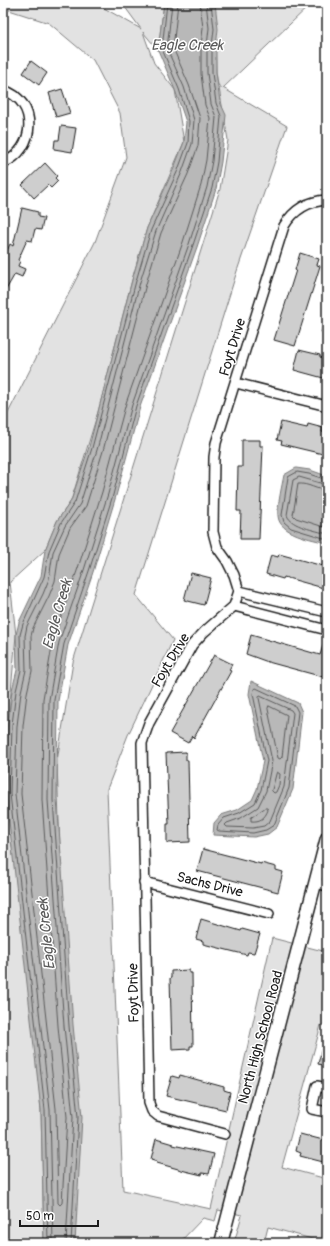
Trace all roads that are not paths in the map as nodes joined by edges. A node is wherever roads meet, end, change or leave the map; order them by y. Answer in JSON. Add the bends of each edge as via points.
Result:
{"nodes":[{"id":1,"x":3,"y":90,"type":"edge"},
{"id":2,"x":3,"y":163,"type":"edge"},
{"id":3,"x":327,"y":200,"type":"edge"},
{"id":4,"x":236,"y":383,"type":"junction"},
{"id":5,"x":327,"y":406,"type":"edge"},
{"id":6,"x":239,"y":591,"type":"junction"},
{"id":7,"x":234,"y":606,"type":"junction"},
{"id":8,"x":327,"y":612,"type":"edge"},
{"id":9,"x":327,"y":630,"type":"edge"},
{"id":10,"x":327,"y":838,"type":"edge"},
{"id":11,"x":323,"y":869,"type":"edge"},
{"id":12,"x":144,"y":882,"type":"junction"},
{"id":13,"x":321,"y":884,"type":"edge"},
{"id":14,"x":269,"y":914,"type":"dead end"},
{"id":15,"x":327,"y":1088,"type":"edge"},
{"id":16,"x":327,"y":1112,"type":"edge"},
{"id":17,"x":225,"y":1134,"type":"dead end"},
{"id":18,"x":221,"y":1243,"type":"edge"}],
"edges":[{"from":1,"to":2,"type":"street","via":[[10,92],[21,102],[28,115],[29,124],[23,148]]},
{"from":3,"to":4,"type":"street","name":"Foyt Drive","via":[[305,205],[293,214],[284,226]]},
{"from":4,"to":5,"type":"street"},
{"from":4,"to":6,"type":"street","name":"Foyt Drive","via":[[214,450],[213,532],[217,547],[227,561]]},
{"from":6,"to":7,"type":"street"},
{"from":6,"to":8,"type":"street"},
{"from":7,"to":9,"type":"street"},
{"from":7,"to":12,"type":"street","name":"Foyt Drive","via":[[192,645],[144,736]]},
{"from":10,"to":11,"type":"street","name":"North High School Road"},
{"from":11,"to":13,"type":"street","name":"North High School Road"},
{"from":12,"to":14,"type":"street","name":"Sachs Drive"},
{"from":12,"to":17,"type":"street","name":"Foyt Drive","via":[[149,1103],[152,1111],[158,1116]]},
{"from":13,"to":18,"type":"street","name":"North High School Road"},
{"from":15,"to":16,"type":"street","via":[[318,1086],[312,1109]]}]}
